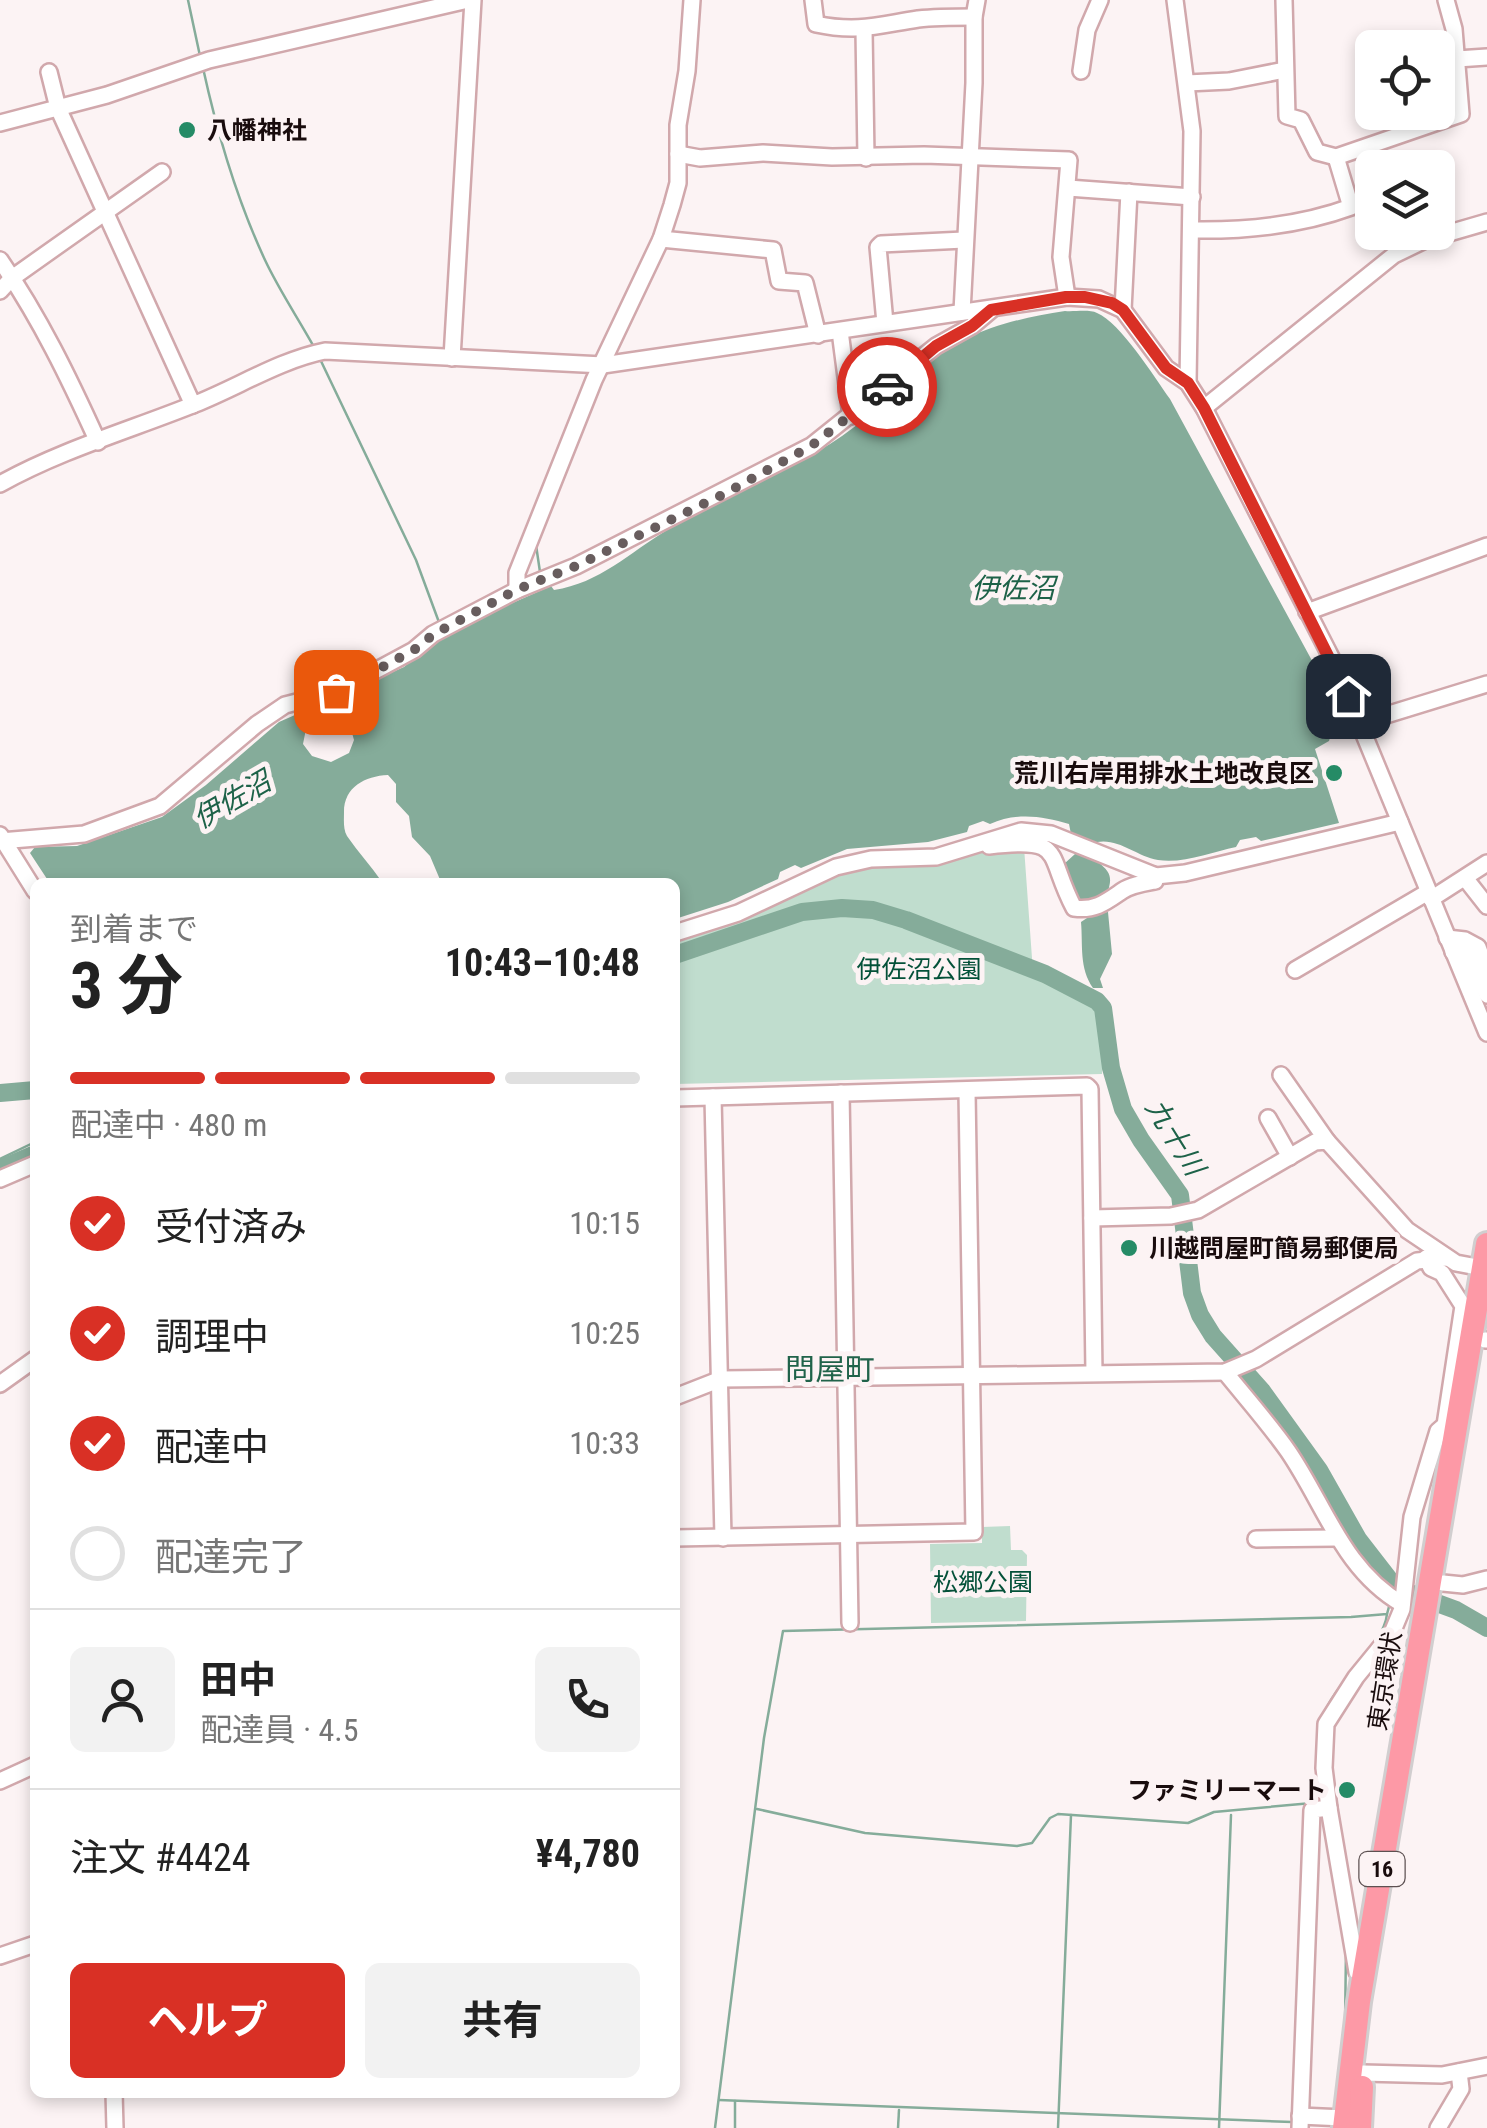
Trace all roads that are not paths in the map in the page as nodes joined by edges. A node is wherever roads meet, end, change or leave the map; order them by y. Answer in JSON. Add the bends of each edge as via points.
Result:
{"nodes":[{"id":1,"x":470,"y":0,"type":"edge"},
{"id":2,"x":692,"y":0,"type":"edge"},
{"id":3,"x":813,"y":0,"type":"edge"},
{"id":4,"x":1100,"y":0,"type":"edge"},
{"id":5,"x":1176,"y":0,"type":"edge"},
{"id":6,"x":1284,"y":0,"type":"edge"},
{"id":7,"x":1446,"y":0,"type":"edge"},
{"id":8,"x":976,"y":8,"type":"edge"},
{"id":9,"x":864,"y":30,"type":"junction"},
{"id":10,"x":1487,"y":57,"type":"edge"},
{"id":11,"x":1457,"y":59,"type":"junction"},
{"id":12,"x":1285,"y":70,"type":"junction"},
{"id":13,"x":1081,"y":71,"type":"dead end"},
{"id":14,"x":49,"y":72,"type":"dead end"},
{"id":15,"x":1186,"y":83,"type":"junction"},
{"id":16,"x":58,"y":108,"type":"junction"},
{"id":17,"x":0,"y":124,"type":"edge"},
{"id":18,"x":678,"y":154,"type":"junction"},
{"id":19,"x":970,"y":156,"type":"junction"},
{"id":20,"x":1336,"y":157,"type":"junction"},
{"id":21,"x":866,"y":158,"type":"junction"},
{"id":22,"x":162,"y":172,"type":"dead end"},
{"id":23,"x":1068,"y":188,"type":"junction"},
{"id":24,"x":1129,"y":192,"type":"junction"},
{"id":25,"x":1192,"y":197,"type":"junction"},
{"id":26,"x":106,"y":211,"type":"junction"},
{"id":27,"x":1487,"y":222,"type":"edge"},
{"id":28,"x":1191,"y":230,"type":"junction"},
{"id":29,"x":661,"y":239,"type":"junction"},
{"id":30,"x":964,"y":240,"type":"junction"},
{"id":31,"x":0,"y":260,"type":"edge"},
{"id":32,"x":12,"y":278,"type":"junction"},
{"id":33,"x":0,"y":290,"type":"edge"},
{"id":34,"x":1066,"y":297,"type":"junction"},
{"id":35,"x":991,"y":310,"type":"junction"},
{"id":36,"x":1123,"y":310,"type":"junction"},
{"id":37,"x":962,"y":312,"type":"junction"},
{"id":38,"x":885,"y":323,"type":"junction"},
{"id":39,"x":840,"y":331,"type":"junction"},
{"id":40,"x":818,"y":334,"type":"junction"},
{"id":41,"x":452,"y":358,"type":"junction"},
{"id":42,"x":603,"y":365,"type":"junction"},
{"id":43,"x":1188,"y":383,"type":"junction"},
{"id":44,"x":193,"y":406,"type":"junction"},
{"id":45,"x":1204,"y":408,"type":"junction"},
{"id":46,"x":851,"y":416,"type":"junction"},
{"id":47,"x":98,"y":442,"type":"junction"},
{"id":48,"x":0,"y":484,"type":"edge"},
{"id":49,"x":1487,"y":543,"type":"edge"},
{"id":50,"x":516,"y":590,"type":"junction"},
{"id":51,"x":1306,"y":612,"type":"junction"},
{"id":52,"x":1487,"y":684,"type":"edge"},
{"id":53,"x":1360,"y":723,"type":"junction"},
{"id":54,"x":1400,"y":822,"type":"junction"},
{"id":55,"x":1,"y":839,"type":"edge"},
{"id":56,"x":956,"y":850,"type":"junction"},
{"id":57,"x":1487,"y":864,"type":"edge"},
{"id":58,"x":1156,"y":876,"type":"junction"},
{"id":59,"x":1465,"y":878,"type":"junction"},
{"id":60,"x":30,"y":883,"type":"edge"},
{"id":61,"x":1430,"y":896,"type":"junction"},
{"id":62,"x":1487,"y":906,"type":"edge"},
{"id":63,"x":680,"y":931,"type":"edge"},
{"id":64,"x":1450,"y":945,"type":"junction"},
{"id":65,"x":1295,"y":970,"type":"dead end"},
{"id":66,"x":1487,"y":972,"type":"edge"},
{"id":67,"x":1487,"y":995,"type":"edge"},
{"id":68,"x":1487,"y":1033,"type":"edge"},
{"id":69,"x":1281,"y":1075,"type":"dead end"},
{"id":70,"x":967,"y":1092,"type":"junction"},
{"id":71,"x":841,"y":1093,"type":"junction"},
{"id":72,"x":713,"y":1097,"type":"junction"},
{"id":73,"x":680,"y":1098,"type":"edge"},
{"id":74,"x":1268,"y":1118,"type":"dead end"},
{"id":75,"x":1327,"y":1142,"type":"junction"},
{"id":76,"x":1290,"y":1156,"type":"junction"},
{"id":77,"x":30,"y":1166,"type":"edge"},
{"id":78,"x":0,"y":1179,"type":"edge"},
{"id":79,"x":1092,"y":1218,"type":"junction"},
{"id":80,"x":1487,"y":1244,"type":"edge"},
{"id":81,"x":1426,"y":1258,"type":"junction"},
{"id":82,"x":1446,"y":1258,"type":"junction"},
{"id":83,"x":1485,"y":1269,"type":"edge"},
{"id":84,"x":1486,"y":1335,"type":"edge"},
{"id":85,"x":30,"y":1362,"type":"edge"},
{"id":86,"x":1225,"y":1372,"type":"junction"},
{"id":87,"x":1094,"y":1373,"type":"junction"},
{"id":88,"x":972,"y":1374,"type":"junction"},
{"id":89,"x":844,"y":1376,"type":"junction"},
{"id":90,"x":721,"y":1379,"type":"junction"},
{"id":91,"x":0,"y":1384,"type":"edge"},
{"id":92,"x":680,"y":1395,"type":"edge"},
{"id":93,"x":1451,"y":1422,"type":"junction"},
{"id":94,"x":848,"y":1535,"type":"junction"},
{"id":95,"x":680,"y":1538,"type":"edge"},
{"id":96,"x":724,"y":1538,"type":"junction"},
{"id":97,"x":1336,"y":1538,"type":"junction"},
{"id":98,"x":1256,"y":1539,"type":"dead end"},
{"id":99,"x":1407,"y":1555,"type":"junction"},
{"id":100,"x":1434,"y":1558,"type":"junction"},
{"id":101,"x":1487,"y":1579,"type":"edge"},
{"id":102,"x":1443,"y":1583,"type":"junction"},
{"id":103,"x":1417,"y":1610,"type":"junction"},
{"id":104,"x":850,"y":1622,"type":"dead end"},
{"id":105,"x":30,"y":1767,"type":"edge"},
{"id":106,"x":0,"y":1781,"type":"edge"},
{"id":107,"x":1329,"y":1808,"type":"junction"},
{"id":108,"x":1346,"y":1896,"type":"junction"},
{"id":109,"x":1377,"y":1899,"type":"junction"},
{"id":110,"x":30,"y":1946,"type":"edge"},
{"id":111,"x":0,"y":1956,"type":"edge"},
{"id":112,"x":1359,"y":2002,"type":"junction"},
{"id":113,"x":1487,"y":2066,"type":"edge"},
{"id":114,"x":1363,"y":2073,"type":"junction"},
{"id":115,"x":1460,"y":2076,"type":"junction"},
{"id":116,"x":114,"y":2098,"type":"edge"},
{"id":117,"x":1300,"y":2122,"type":"edge"},
{"id":118,"x":1349,"y":2125,"type":"edge"},
{"id":119,"x":115,"y":2128,"type":"edge"},
{"id":120,"x":1438,"y":2128,"type":"edge"}],
"edges":[{"from":1,"to":16,"type":"street","via":[[209,60]]},
{"from":1,"to":41,"type":"street"},
{"from":2,"to":18,"type":"street"},
{"from":3,"to":9,"type":"street","via":[[816,24]]},
{"from":4,"to":13,"type":"street"},
{"from":5,"to":15,"type":"street"},
{"from":6,"to":12,"type":"street"},
{"from":7,"to":11,"type":"street"},
{"from":8,"to":9,"type":"street"},
{"from":8,"to":19,"type":"street"},
{"from":9,"to":21,"type":"street"},
{"from":10,"to":11,"type":"street"},
{"from":11,"to":20,"type":"street","via":[[1462,114]]},
{"from":12,"to":15,"type":"street"},
{"from":12,"to":20,"type":"street","via":[[1288,116],[1301,120],[1317,152]]},
{"from":14,"to":16,"type":"street"},
{"from":15,"to":25,"type":"street"},
{"from":16,"to":17,"type":"street"},
{"from":16,"to":26,"type":"street"},
{"from":18,"to":21,"type":"street"},
{"from":18,"to":29,"type":"street","via":[[678,184]]},
{"from":19,"to":21,"type":"street"},
{"from":19,"to":23,"type":"street","via":[[1069,160]]},
{"from":19,"to":30,"type":"street"},
{"from":20,"to":28,"type":"street","via":[[1352,207],[1272,225]]},
{"from":22,"to":26,"type":"street"},
{"from":23,"to":24,"type":"street"},
{"from":23,"to":34,"type":"street","via":[[1061,257]]},
{"from":24,"to":25,"type":"street"},
{"from":24,"to":36,"type":"street"},
{"from":25,"to":28,"type":"street"},
{"from":26,"to":32,"type":"street"},
{"from":26,"to":44,"type":"street"},
{"from":27,"to":45,"type":"street","via":[[1394,255]]},
{"from":28,"to":43,"type":"street"},
{"from":29,"to":40,"type":"street","via":[[772,250],[779,281],[805,284]]},
{"from":29,"to":42,"type":"street"},
{"from":30,"to":37,"type":"street"},
{"from":30,"to":38,"type":"street","via":[[878,247]]},
{"from":31,"to":32,"type":"street"},
{"from":32,"to":33,"type":"street"},
{"from":32,"to":47,"type":"street","via":[[48,334]]},
{"from":34,"to":35,"type":"street"},
{"from":34,"to":36,"type":"street","via":[[1099,299]]},
{"from":35,"to":37,"type":"street"},
{"from":35,"to":46,"type":"street"},
{"from":36,"to":43,"type":"street","via":[[1166,368]]},
{"from":37,"to":38,"type":"street"},
{"from":38,"to":39,"type":"street"},
{"from":39,"to":40,"type":"street"},
{"from":39,"to":46,"type":"street"},
{"from":40,"to":42,"type":"street"},
{"from":41,"to":42,"type":"street"},
{"from":41,"to":44,"type":"street","via":[[325,351]]},
{"from":42,"to":50,"type":"street","via":[[517,572]]},
{"from":43,"to":45,"type":"street"},
{"from":44,"to":47,"type":"street"},
{"from":45,"to":51,"type":"street"},
{"from":46,"to":50,"type":"street","via":[[726,493]]},
{"from":47,"to":48,"type":"street"},
{"from":49,"to":51,"type":"street"},
{"from":50,"to":55,"type":"street","via":[[336,692],[285,705],[160,806],[84,834]]},
{"from":51,"to":53,"type":"street"},
{"from":52,"to":53,"type":"street"},
{"from":53,"to":54,"type":"street"},
{"from":54,"to":58,"type":"street"},
{"from":54,"to":61,"type":"street"},
{"from":55,"to":60,"type":"street"},
{"from":56,"to":58,"type":"street","via":[[1021,831],[1051,834]]},
{"from":56,"to":58,"type":"street","via":[[1046,847],[1074,908],[1104,905]]},
{"from":56,"to":63,"type":"street","via":[[836,867],[738,913]]},
{"from":57,"to":59,"type":"street"},
{"from":59,"to":61,"type":"street"},
{"from":59,"to":62,"type":"street"},
{"from":61,"to":64,"type":"street"},
{"from":61,"to":65,"type":"street"},
{"from":64,"to":66,"type":"street","via":[[1466,940],[1478,947]]},
{"from":64,"to":67,"type":"street","via":[[1468,953]]},
{"from":64,"to":68,"type":"street"},
{"from":69,"to":75,"type":"street"},
{"from":70,"to":71,"type":"street"},
{"from":70,"to":79,"type":"street","via":[[1087,1086]]},
{"from":70,"to":88,"type":"street"},
{"from":71,"to":72,"type":"street"},
{"from":71,"to":89,"type":"street"},
{"from":72,"to":73,"type":"street"},
{"from":72,"to":90,"type":"street"},
{"from":74,"to":76,"type":"street"},
{"from":75,"to":76,"type":"street"},
{"from":75,"to":82,"type":"street","via":[[1408,1230]]},
{"from":76,"to":79,"type":"street","via":[[1198,1210]]},
{"from":77,"to":78,"type":"street"},
{"from":79,"to":87,"type":"street"},
{"from":80,"to":83,"type":"highway","name":"東京環状","number":"16"},
{"from":81,"to":82,"type":"street"},
{"from":81,"to":86,"type":"street"},
{"from":81,"to":93,"type":"street","via":[[1463,1306]]},
{"from":82,"to":83,"type":"street"},
{"from":83,"to":93,"type":"highway","name":"東京環状","number":"16"},
{"from":84,"to":102,"type":"highway","name":"東京環状","number":"16"},
{"from":85,"to":91,"type":"street"},
{"from":86,"to":87,"type":"street"},
{"from":86,"to":97,"type":"street","via":[[1288,1451]]},
{"from":87,"to":88,"type":"street"},
{"from":88,"to":89,"type":"street"},
{"from":88,"to":94,"type":"street","via":[[974,1532]]},
{"from":89,"to":90,"type":"street"},
{"from":89,"to":94,"type":"street"},
{"from":90,"to":92,"type":"street"},
{"from":90,"to":96,"type":"street"},
{"from":93,"to":99,"type":"street","via":[[1438,1431]]},
{"from":93,"to":100,"type":"highway","name":"東京環状","number":"16"},
{"from":94,"to":96,"type":"street"},
{"from":94,"to":104,"type":"street"},
{"from":95,"to":96,"type":"street"},
{"from":97,"to":98,"type":"street"},
{"from":97,"to":103,"type":"street","via":[[1381,1592]]},
{"from":99,"to":100,"type":"street"},
{"from":99,"to":103,"type":"street","via":[[1404,1577]]},
{"from":100,"to":103,"type":"highway","name":"東京環状","number":"16"},
{"from":101,"to":102,"type":"street"},
{"from":102,"to":103,"type":"highway","name":"東京環状","number":"16"},
{"from":103,"to":107,"type":"street","via":[[1356,1678],[1326,1724]]},
{"from":103,"to":109,"type":"highway","name":"東京環状","number":"16"},
{"from":103,"to":114,"type":"highway","name":"東京環状","number":"16"},
{"from":105,"to":106,"type":"street"},
{"from":107,"to":108,"type":"street"},
{"from":107,"to":117,"type":"street","via":[[1312,1810]]},
{"from":108,"to":109,"type":"street"},
{"from":108,"to":112,"type":"street"},
{"from":109,"to":112,"type":"highway","name":"東京環状","number":"16"},
{"from":110,"to":111,"type":"street"},
{"from":112,"to":118,"type":"highway","name":"東京環状","number":"16"},
{"from":113,"to":115,"type":"street"},
{"from":114,"to":115,"type":"street"},
{"from":114,"to":118,"type":"highway","name":"東京環状","number":"16"},
{"from":115,"to":120,"type":"street","via":[[1461,2088]]},
{"from":116,"to":119,"type":"street"},
{"from":117,"to":118,"type":"street"}]}
